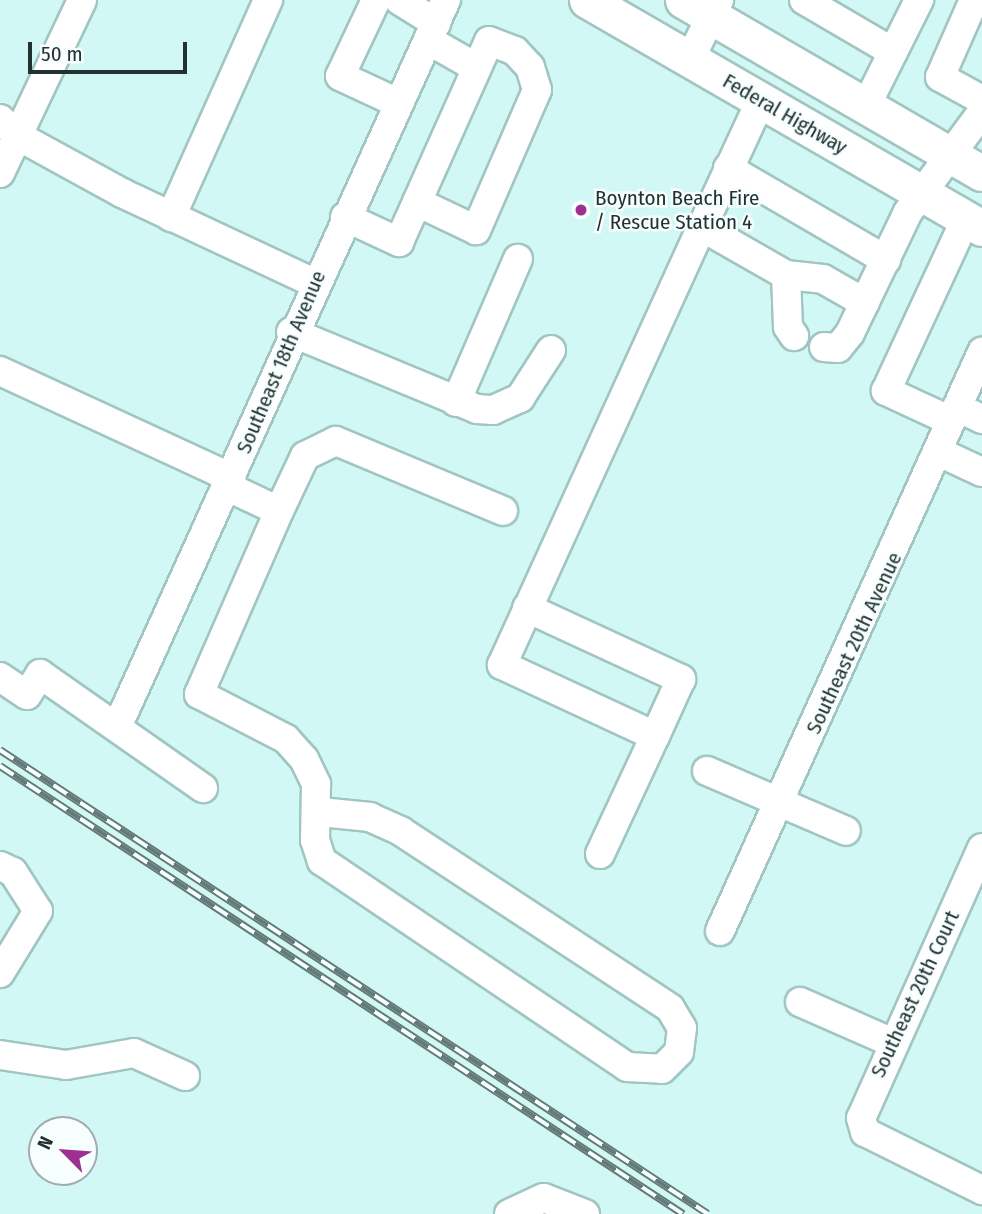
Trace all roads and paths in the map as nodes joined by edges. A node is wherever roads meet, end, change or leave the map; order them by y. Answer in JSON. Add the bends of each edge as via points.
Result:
{"nodes":[{"id":1,"x":82,"y":0,"type":"edge"},
{"id":2,"x":268,"y":0,"type":"edge"},
{"id":3,"x":376,"y":0,"type":"edge"},
{"id":4,"x":399,"y":0,"type":"edge"},
{"id":5,"x":587,"y":0,"type":"edge"},
{"id":6,"x":804,"y":0,"type":"edge"},
{"id":7,"x":919,"y":0,"type":"edge"},
{"id":8,"x":974,"y":0,"type":"edge"},
{"id":9,"x":704,"y":5,"type":"edge"},
{"id":10,"x":436,"y":21,"type":"edge"},
{"id":11,"x":893,"y":52,"type":"junction"},
{"id":12,"x":690,"y":59,"type":"junction"},
{"id":13,"x":477,"y":68,"type":"junction"},
{"id":14,"x":761,"y":100,"type":"junction"},
{"id":15,"x":982,"y":100,"type":"edge"},
{"id":16,"x":398,"y":103,"type":"junction"},
{"id":17,"x":866,"y":106,"type":"junction"},
{"id":18,"x":982,"y":111,"type":"edge"},
{"id":19,"x":6,"y":131,"type":"edge"},
{"id":20,"x":967,"y":164,"type":"edge"},
{"id":21,"x":728,"y":168,"type":"junction"},
{"id":22,"x":0,"y":173,"type":"edge"},
{"id":23,"x":923,"y":193,"type":"junction"},
{"id":24,"x":416,"y":202,"type":"junction"},
{"id":25,"x":171,"y":216,"type":"junction"},
{"id":26,"x":345,"y":217,"type":"junction"},
{"id":27,"x":974,"y":223,"type":"edge"},
{"id":28,"x":702,"y":227,"type":"junction"},
{"id":29,"x":518,"y":259,"type":"dead end"},
{"id":30,"x":886,"y":260,"type":"junction"},
{"id":31,"x":786,"y":275,"type":"junction"},
{"id":32,"x":314,"y":283,"type":"junction"},
{"id":33,"x":865,"y":303,"type":"junction"},
{"id":34,"x":292,"y":332,"type":"junction"},
{"id":35,"x":794,"y":336,"type":"dead end"},
{"id":36,"x":824,"y":348,"type":"dead end"},
{"id":37,"x":551,"y":350,"type":"dead end"},
{"id":38,"x":982,"y":352,"type":"edge"},
{"id":39,"x":0,"y":371,"type":"edge"},
{"id":40,"x":456,"y":402,"type":"junction"},
{"id":41,"x":954,"y":414,"type":"junction"},
{"id":42,"x":982,"y":419,"type":"edge"},
{"id":43,"x":941,"y":453,"type":"junction"},
{"id":44,"x":982,"y":472,"type":"edge"},
{"id":45,"x":230,"y":483,"type":"junction"},
{"id":46,"x":279,"y":511,"type":"junction"},
{"id":47,"x":503,"y":511,"type":"dead end"},
{"id":48,"x":527,"y":608,"type":"junction"},
{"id":49,"x":0,"y":677,"type":"edge"},
{"id":50,"x":118,"y":725,"type":"junction"},
{"id":51,"x":655,"y":736,"type":"junction"},
{"id":52,"x":707,"y":771,"type":"dead end"},
{"id":53,"x":203,"y":788,"type":"dead end"},
{"id":54,"x":781,"y":803,"type":"junction"},
{"id":55,"x":320,"y":812,"type":"junction"},
{"id":56,"x":846,"y":831,"type":"dead end"},
{"id":57,"x":982,"y":848,"type":"edge"},
{"id":58,"x":600,"y":854,"type":"dead end"},
{"id":59,"x":0,"y":866,"type":"edge"},
{"id":60,"x":719,"y":931,"type":"dead end"},
{"id":61,"x":0,"y":973,"type":"edge"},
{"id":62,"x":800,"y":1002,"type":"dead end"},
{"id":63,"x":893,"y":1043,"type":"junction"},
{"id":64,"x":0,"y":1055,"type":"edge"},
{"id":65,"x":185,"y":1076,"type":"dead end"},
{"id":66,"x":982,"y":1190,"type":"edge"},
{"id":67,"x":509,"y":1214,"type":"edge"},
{"id":68,"x":585,"y":1214,"type":"edge"}],
"edges":[{"from":1,"to":19,"type":"street"},
{"from":2,"to":25,"type":"street"},
{"from":3,"to":16,"type":"street","via":[[340,76]]},
{"from":4,"to":10,"type":"street"},
{"from":5,"to":12,"type":"main road","name":"Federal Highway"},
{"from":6,"to":11,"type":"street"},
{"from":7,"to":11,"type":"street"},
{"from":8,"to":15,"type":"street","via":[[940,76]]},
{"from":9,"to":12,"type":"street"},
{"from":9,"to":17,"type":"main road"},
{"from":10,"to":13,"type":"street"},
{"from":10,"to":16,"type":"street","name":"Southeast 18th Avenue"},
{"from":11,"to":17,"type":"street"},
{"from":12,"to":14,"type":"main road","name":"Federal Highway"},
{"from":13,"to":24,"type":"street"},
{"from":13,"to":24,"type":"street","via":[[489,41],[530,67],[537,90],[528,116],[476,230]]},
{"from":14,"to":21,"type":"street"},
{"from":14,"to":23,"type":"main road","name":"Federal Highway"},
{"from":16,"to":26,"type":"street","name":"Southeast 18th Avenue"},
{"from":17,"to":20,"type":"main road"},
{"from":18,"to":20,"type":"street"},
{"from":19,"to":22,"type":"street"},
{"from":19,"to":25,"type":"street"},
{"from":20,"to":23,"type":"street"},
{"from":21,"to":28,"type":"street"},
{"from":21,"to":30,"type":"street"},
{"from":23,"to":27,"type":"main road","name":"Federal Highway"},
{"from":23,"to":30,"type":"street"},
{"from":24,"to":26,"type":"street","via":[[399,242]]},
{"from":25,"to":32,"type":"street"},
{"from":26,"to":32,"type":"street","name":"Southeast 18th Avenue"},
{"from":27,"to":41,"type":"street","via":[[886,391]]},
{"from":28,"to":31,"type":"street"},
{"from":28,"to":48,"type":"street"},
{"from":29,"to":40,"type":"street"},
{"from":30,"to":33,"type":"street"},
{"from":31,"to":33,"type":"street","via":[[823,279]]},
{"from":31,"to":35,"type":"street"},
{"from":32,"to":34,"type":"street","name":"Southeast 18th Avenue"},
{"from":33,"to":36,"type":"street","via":[[845,342]]},
{"from":34,"to":40,"type":"street"},
{"from":34,"to":45,"type":"street","name":"Southeast 18th Avenue"},
{"from":37,"to":40,"type":"street","via":[[531,386],[508,405],[493,410]]},
{"from":38,"to":41,"type":"street","name":"Southeast 20th Avenue"},
{"from":39,"to":45,"type":"street"},
{"from":41,"to":42,"type":"street"},
{"from":41,"to":43,"type":"street","name":"Southeast 20th Avenue"},
{"from":43,"to":44,"type":"street"},
{"from":43,"to":54,"type":"street","name":"Southeast 20th Avenue"},
{"from":45,"to":46,"type":"street"},
{"from":45,"to":50,"type":"street","name":"Southeast 18th Avenue"},
{"from":46,"to":47,"type":"street","via":[[305,456],[336,440]]},
{"from":46,"to":55,"type":"street","via":[[199,694],[286,738],[316,785]]},
{"from":48,"to":51,"type":"street","via":[[502,665]]},
{"from":48,"to":51,"type":"street","via":[[681,679]]},
{"from":49,"to":50,"type":"street","via":[[27,695],[40,674]]},
{"from":50,"to":53,"type":"street"},
{"from":51,"to":58,"type":"street"},
{"from":52,"to":54,"type":"street"},
{"from":54,"to":56,"type":"street"},
{"from":54,"to":60,"type":"street","name":"Southeast 20th Avenue"},
{"from":55,"to":55,"type":"street","via":[[315,840],[322,861],[627,1067],[662,1069],[679,1052],[682,1028],[670,1008],[401,831],[370,817]]},
{"from":57,"to":63,"type":"street","name":"Southeast 20th Court"},
{"from":59,"to":61,"type":"street","via":[[13,872],[38,911]]},
{"from":62,"to":63,"type":"street"},
{"from":63,"to":66,"type":"street","name":"Southeast 20th Court","via":[[866,1102],[865,1132]]},
{"from":64,"to":65,"type":"street","via":[[66,1065],[134,1053]]},
{"from":67,"to":68,"type":"street","via":[[544,1198]]}]}
